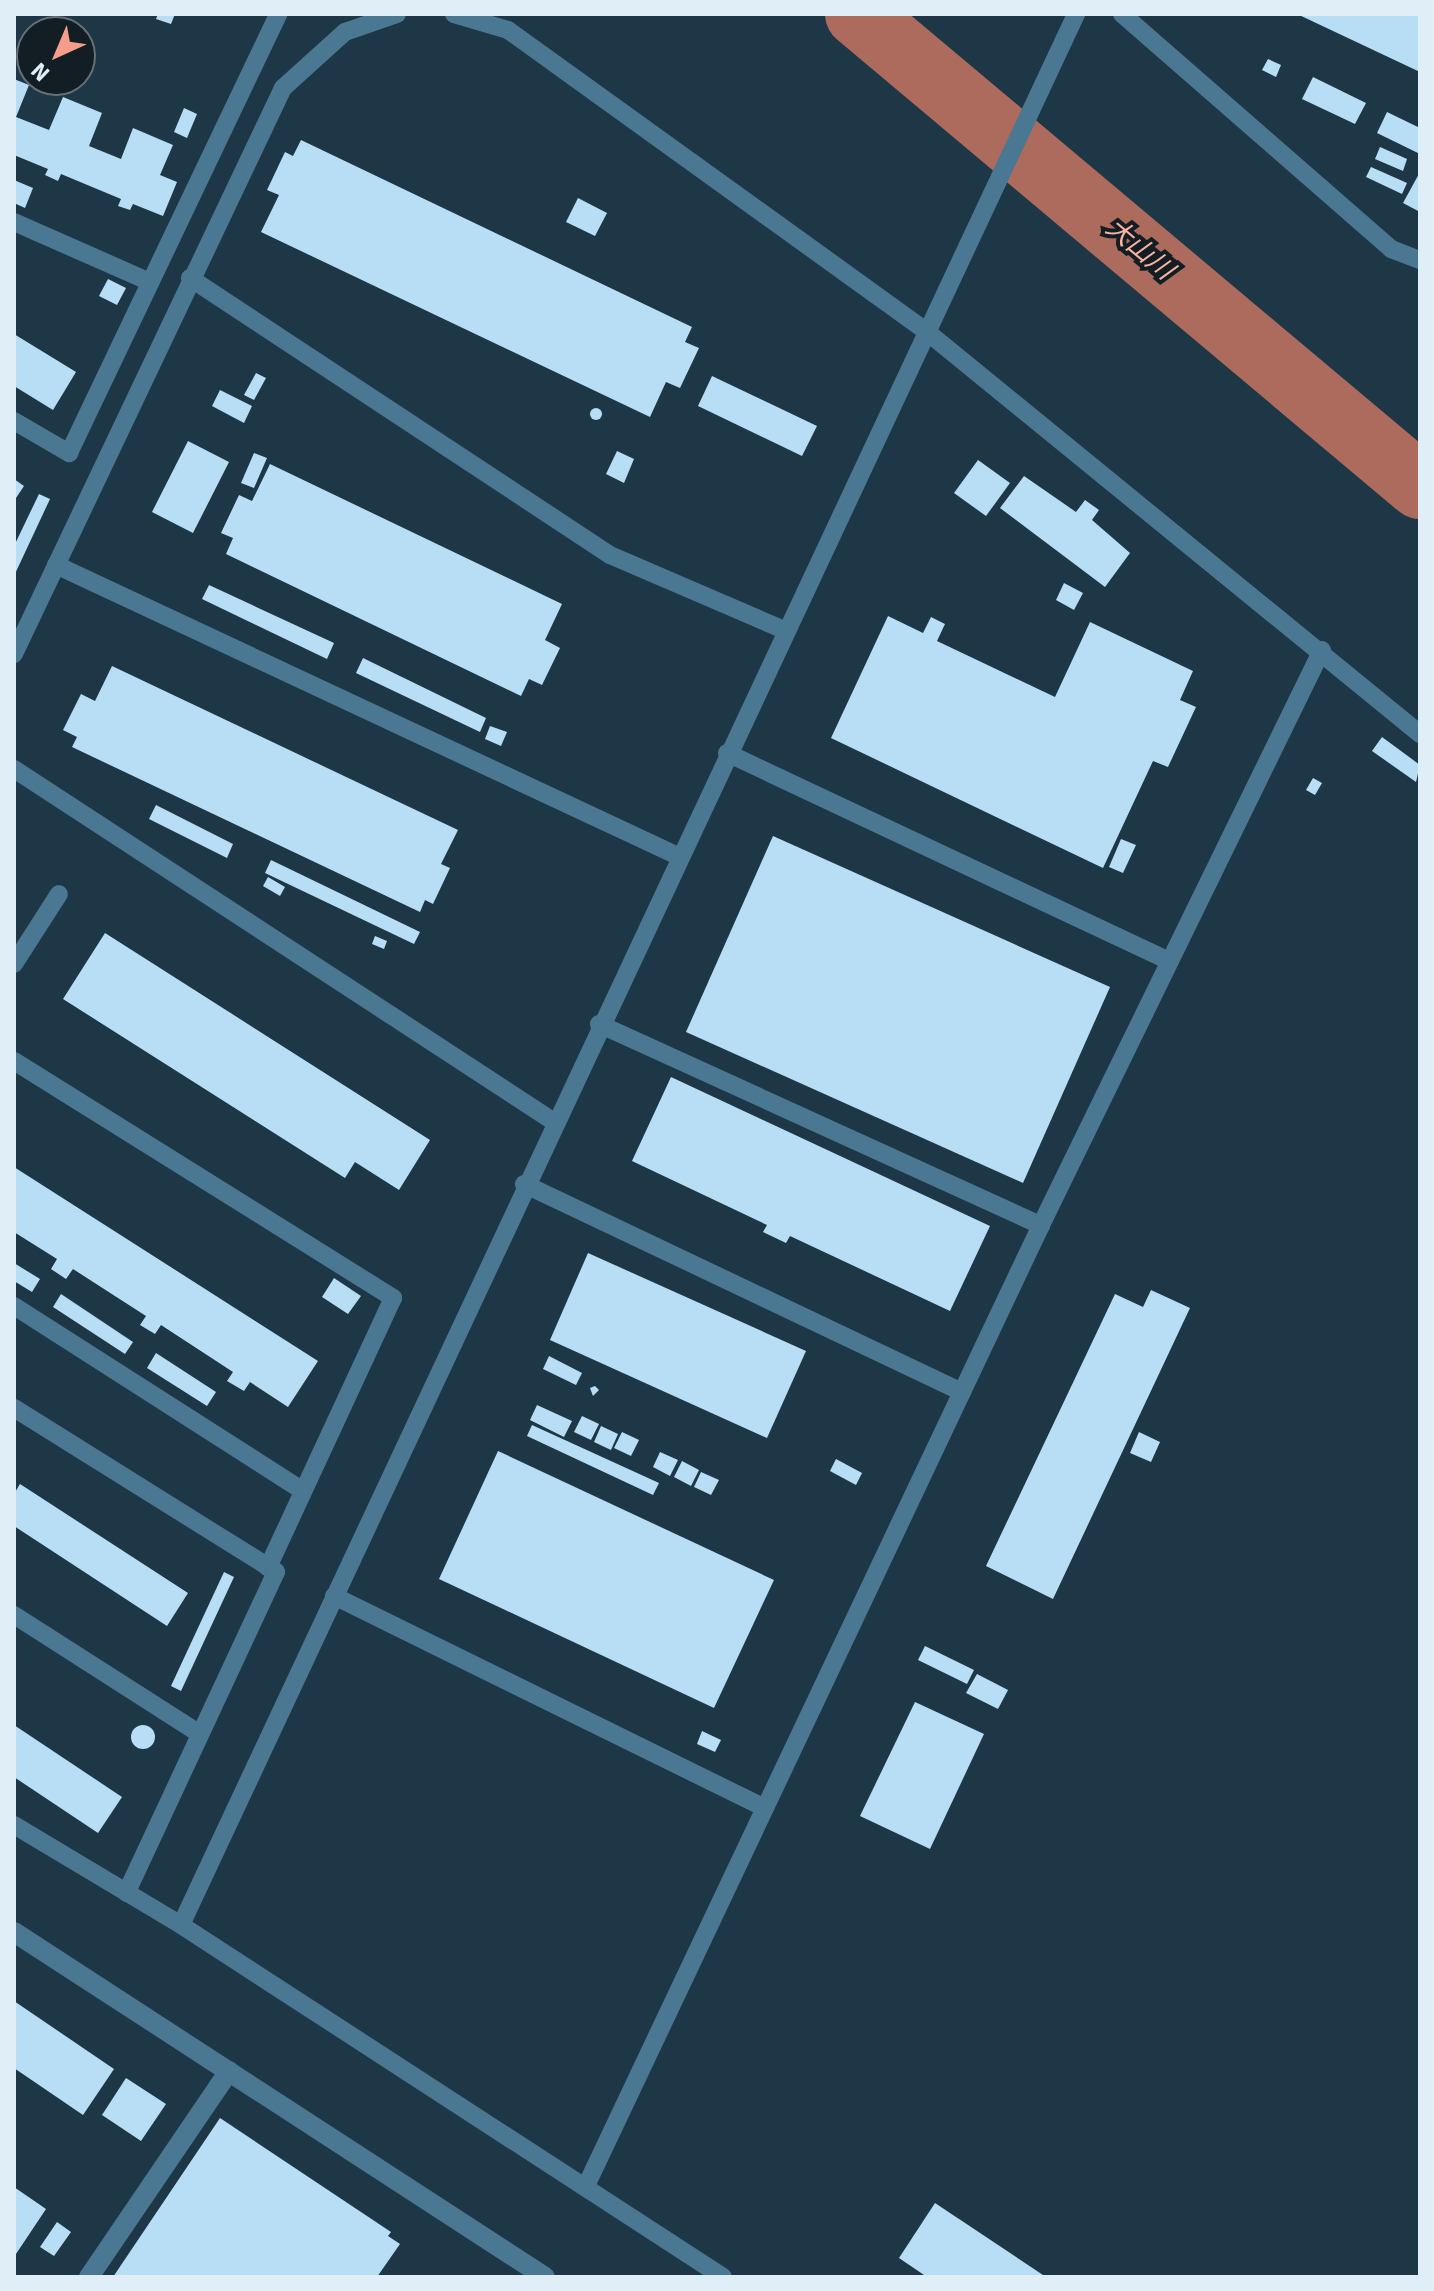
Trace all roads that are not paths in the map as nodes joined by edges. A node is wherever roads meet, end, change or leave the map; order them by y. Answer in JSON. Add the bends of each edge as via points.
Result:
{"nodes":[{"id":1,"x":278,"y":14,"type":"edge"},
{"id":2,"x":397,"y":14,"type":"edge"},
{"id":3,"x":454,"y":14,"type":"edge"},
{"id":4,"x":1076,"y":14,"type":"edge"},
{"id":5,"x":1122,"y":14,"type":"edge"},
{"id":6,"x":14,"y":222,"type":"edge"},
{"id":7,"x":1420,"y":260,"type":"edge"},
{"id":8,"x":190,"y":278,"type":"junction"},
{"id":9,"x":150,"y":282,"type":"junction"},
{"id":10,"x":926,"y":331,"type":"junction"},
{"id":11,"x":14,"y":421,"type":"edge"},
{"id":12,"x":56,"y":565,"type":"junction"},
{"id":13,"x":784,"y":630,"type":"junction"},
{"id":14,"x":1322,"y":650,"type":"junction"},
{"id":15,"x":14,"y":654,"type":"edge"},
{"id":16,"x":1420,"y":734,"type":"edge"},
{"id":17,"x":727,"y":753,"type":"junction"},
{"id":18,"x":14,"y":769,"type":"edge"},
{"id":19,"x":678,"y":856,"type":"junction"},
{"id":20,"x":59,"y":894,"type":"dead end"},
{"id":21,"x":1170,"y":961,"type":"junction"},
{"id":22,"x":14,"y":964,"type":"edge"},
{"id":23,"x":599,"y":1024,"type":"junction"},
{"id":24,"x":14,"y":1061,"type":"edge"},
{"id":25,"x":553,"y":1121,"type":"junction"},
{"id":26,"x":524,"y":1184,"type":"junction"},
{"id":27,"x":1041,"y":1225,"type":"junction"},
{"id":28,"x":14,"y":1306,"type":"edge"},
{"id":29,"x":962,"y":1392,"type":"junction"},
{"id":30,"x":14,"y":1408,"type":"edge"},
{"id":31,"x":303,"y":1491,"type":"junction"},
{"id":32,"x":268,"y":1567,"type":"junction"},
{"id":33,"x":334,"y":1596,"type":"junction"},
{"id":34,"x":14,"y":1615,"type":"edge"},
{"id":35,"x":200,"y":1734,"type":"junction"},
{"id":36,"x":765,"y":1808,"type":"junction"},
{"id":37,"x":14,"y":1825,"type":"edge"},
{"id":38,"x":126,"y":1893,"type":"junction"},
{"id":39,"x":181,"y":1925,"type":"junction"},
{"id":40,"x":14,"y":1932,"type":"edge"},
{"id":41,"x":229,"y":2071,"type":"junction"},
{"id":42,"x":586,"y":2186,"type":"junction"},
{"id":43,"x":89,"y":2277,"type":"edge"},
{"id":44,"x":545,"y":2277,"type":"edge"},
{"id":45,"x":723,"y":2277,"type":"edge"}],
"edges":[{"from":1,"to":9,"type":"lane"},
{"from":2,"to":8,"type":"lane","via":[[345,32],[283,88]]},
{"from":3,"to":10,"type":"lane","via":[[508,30]]},
{"from":4,"to":10,"type":"lane"},
{"from":5,"to":7,"type":"lane","via":[[1391,249]]},
{"from":6,"to":9,"type":"lane"},
{"from":8,"to":12,"type":"lane"},
{"from":8,"to":13,"type":"lane","via":[[610,555]]},
{"from":9,"to":11,"type":"lane","via":[[69,453]]},
{"from":10,"to":13,"type":"lane"},
{"from":10,"to":14,"type":"lane"},
{"from":12,"to":15,"type":"lane"},
{"from":12,"to":19,"type":"lane"},
{"from":13,"to":17,"type":"lane"},
{"from":14,"to":16,"type":"lane"},
{"from":14,"to":21,"type":"lane"},
{"from":17,"to":19,"type":"lane"},
{"from":17,"to":21,"type":"lane"},
{"from":18,"to":25,"type":"lane"},
{"from":19,"to":23,"type":"lane"},
{"from":20,"to":22,"type":"lane"},
{"from":21,"to":27,"type":"lane"},
{"from":23,"to":25,"type":"lane"},
{"from":23,"to":27,"type":"lane"},
{"from":24,"to":31,"type":"lane","via":[[393,1298]]},
{"from":25,"to":26,"type":"lane"},
{"from":26,"to":29,"type":"lane"},
{"from":26,"to":33,"type":"lane"},
{"from":27,"to":29,"type":"lane"},
{"from":28,"to":31,"type":"lane"},
{"from":29,"to":36,"type":"lane"},
{"from":30,"to":32,"type":"lane"},
{"from":31,"to":32,"type":"lane"},
{"from":32,"to":35,"type":"lane","via":[[276,1572]]},
{"from":33,"to":36,"type":"lane"},
{"from":33,"to":39,"type":"lane"},
{"from":34,"to":35,"type":"lane"},
{"from":35,"to":38,"type":"lane"},
{"from":36,"to":42,"type":"lane"},
{"from":37,"to":38,"type":"lane"},
{"from":38,"to":39,"type":"lane"},
{"from":39,"to":42,"type":"lane"},
{"from":40,"to":41,"type":"street"},
{"from":41,"to":43,"type":"street"},
{"from":41,"to":44,"type":"street"},
{"from":42,"to":45,"type":"lane"}]}
